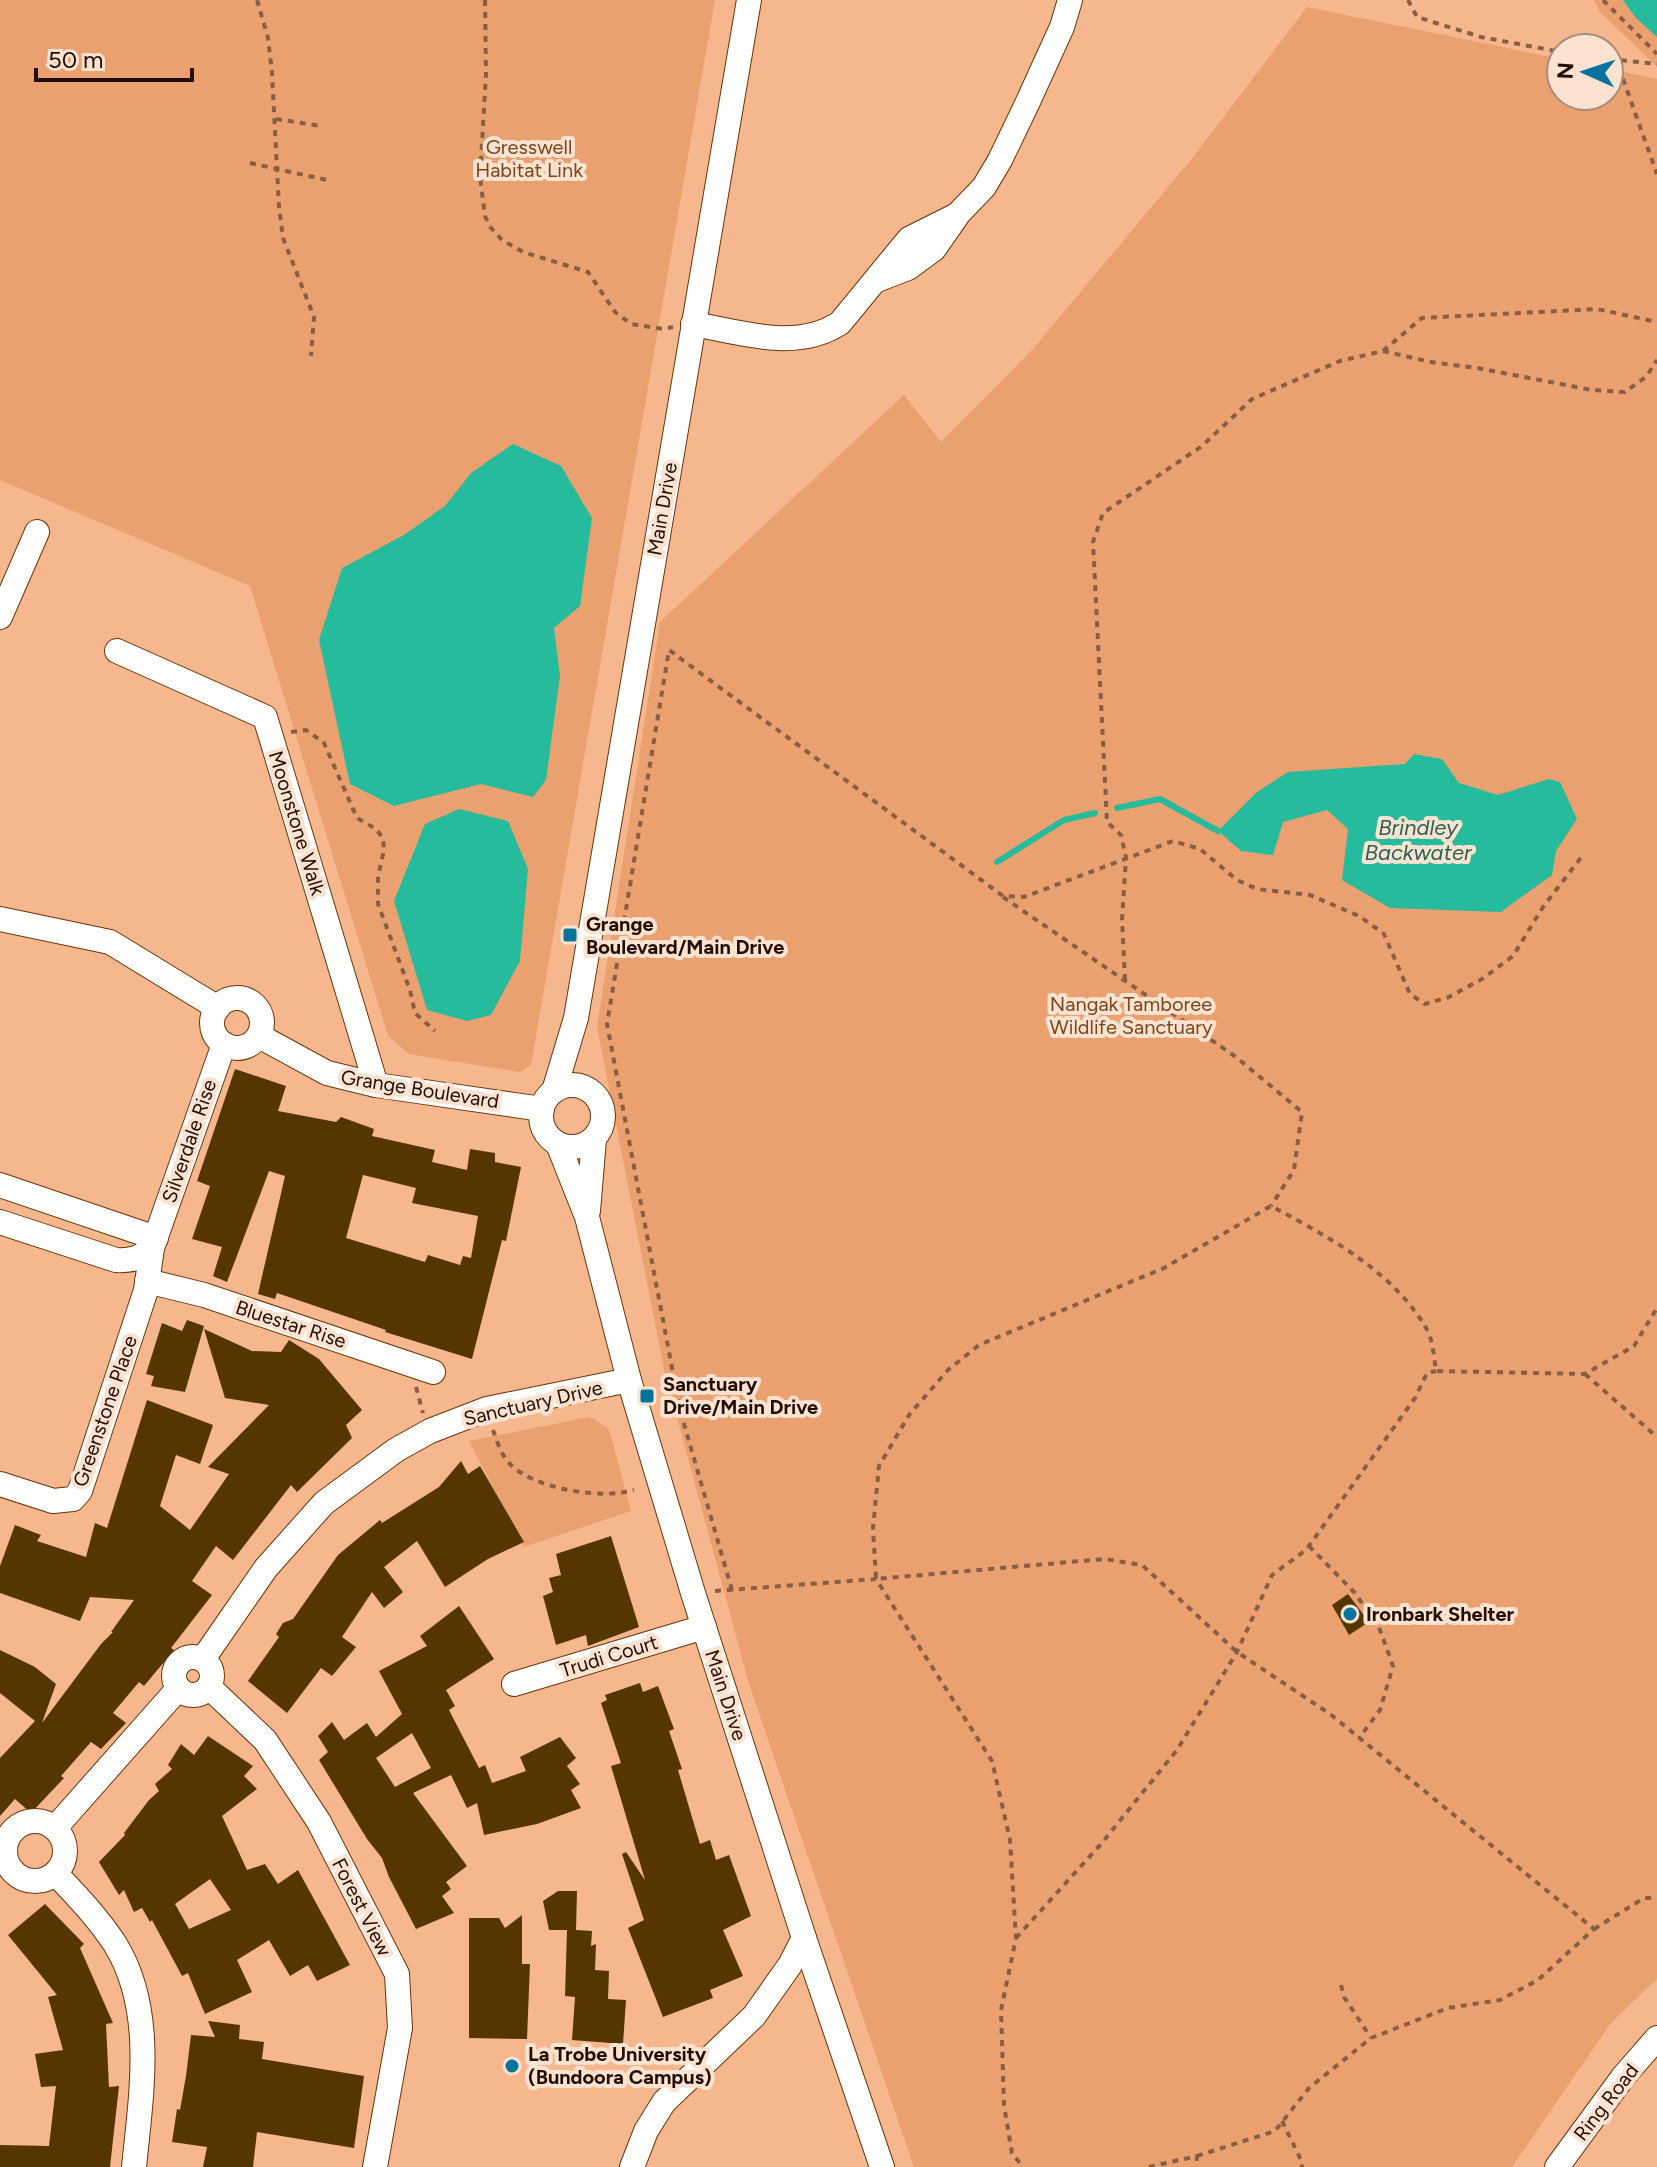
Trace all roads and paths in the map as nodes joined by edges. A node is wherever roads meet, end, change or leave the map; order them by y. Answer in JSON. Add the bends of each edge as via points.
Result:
{"nodes":[{"id":1,"x":257,"y":0,"type":"edge"},
{"id":2,"x":485,"y":0,"type":"edge"},
{"id":3,"x":749,"y":0,"type":"edge"},
{"id":4,"x":1070,"y":0,"type":"edge"},
{"id":5,"x":1408,"y":0,"type":"edge"},
{"id":6,"x":1603,"y":0,"type":"edge"},
{"id":7,"x":1545,"y":49,"type":"edge"},
{"id":8,"x":1657,"y":54,"type":"edge"},
{"id":9,"x":1625,"y":61,"type":"edge"},
{"id":10,"x":1657,"y":64,"type":"edge"},
{"id":11,"x":1625,"y":85,"type":"edge"},
{"id":12,"x":275,"y":118,"type":"junction"},
{"id":13,"x":321,"y":126,"type":"dead end"},
{"id":14,"x":250,"y":163,"type":"dead end"},
{"id":15,"x":277,"y":169,"type":"junction"},
{"id":16,"x":1657,"y":174,"type":"edge"},
{"id":17,"x":327,"y":180,"type":"dead end"},
{"id":18,"x":1657,"y":322,"type":"edge"},
{"id":19,"x":693,"y":324,"type":"junction"},
{"id":20,"x":663,"y":329,"type":"dead end"},
{"id":21,"x":1383,"y":351,"type":"junction"},
{"id":22,"x":311,"y":356,"type":"dead end"},
{"id":23,"x":1657,"y":360,"type":"edge"},
{"id":24,"x":37,"y":532,"type":"dead end"},
{"id":25,"x":0,"y":617,"type":"edge"},
{"id":26,"x":117,"y":651,"type":"dead end"},
{"id":27,"x":270,"y":735,"type":"junction"},
{"id":28,"x":1583,"y":855,"type":"dead end"},
{"id":29,"x":1126,"y":858,"type":"junction"},
{"id":30,"x":1003,"y":896,"type":"junction"},
{"id":31,"x":0,"y":919,"type":"edge"},
{"id":32,"x":1125,"y":980,"type":"junction"},
{"id":33,"x":218,"y":1008,"type":"junction"},
{"id":34,"x":576,"y":1018,"type":"junction"},
{"id":35,"x":435,"y":1031,"type":"dead end"},
{"id":36,"x":259,"y":1036,"type":"junction"},
{"id":37,"x":224,"y":1044,"type":"junction"},
{"id":38,"x":376,"y":1085,"type":"junction"},
{"id":39,"x":586,"y":1088,"type":"junction"},
{"id":40,"x":548,"y":1100,"type":"junction"},
{"id":41,"x":594,"y":1139,"type":"junction"},
{"id":42,"x":558,"y":1144,"type":"junction"},
{"id":43,"x":0,"y":1185,"type":"edge"},
{"id":44,"x":1271,"y":1206,"type":"junction"},
{"id":45,"x":587,"y":1217,"type":"junction"},
{"id":46,"x":0,"y":1222,"type":"edge"},
{"id":47,"x":154,"y":1243,"type":"junction"},
{"id":48,"x":147,"y":1281,"type":"junction"},
{"id":49,"x":1657,"y":1308,"type":"edge"},
{"id":50,"x":426,"y":1370,"type":"joint"},
{"id":51,"x":1436,"y":1371,"type":"junction"},
{"id":52,"x":1585,"y":1374,"type":"junction"},
{"id":53,"x":629,"y":1380,"type":"junction"},
{"id":54,"x":487,"y":1409,"type":"junction"},
{"id":55,"x":430,"y":1431,"type":"junction"},
{"id":56,"x":1657,"y":1437,"type":"edge"},
{"id":57,"x":0,"y":1484,"type":"edge"},
{"id":58,"x":634,"y":1490,"type":"dead end"},
{"id":59,"x":1309,"y":1546,"type":"junction"},
{"id":60,"x":876,"y":1579,"type":"junction"},
{"id":61,"x":732,"y":1590,"type":"junction"},
{"id":62,"x":693,"y":1593,"type":"junction"},
{"id":63,"x":704,"y":1627,"type":"junction"},
{"id":64,"x":1237,"y":1652,"type":"junction"},
{"id":65,"x":203,"y":1659,"type":"junction"},
{"id":66,"x":514,"y":1684,"type":"dead end"},
{"id":67,"x":209,"y":1687,"type":"junction"},
{"id":68,"x":177,"y":1690,"type":"junction"},
{"id":69,"x":1359,"y":1738,"type":"junction"},
{"id":70,"x":6,"y":1826,"type":"edge"},
{"id":71,"x":55,"y":1828,"type":"junction"},
{"id":72,"x":56,"y":1874,"type":"junction"},
{"id":73,"x":7,"y":1880,"type":"edge"},
{"id":74,"x":1657,"y":1898,"type":"edge"},
{"id":75,"x":1594,"y":1929,"type":"junction"},
{"id":76,"x":804,"y":1938,"type":"junction"},
{"id":77,"x":1016,"y":1938,"type":"junction"},
{"id":78,"x":1341,"y":1985,"type":"dead end"},
{"id":79,"x":1371,"y":2038,"type":"junction"},
{"id":80,"x":1657,"y":2038,"type":"edge"},
{"id":81,"x":1282,"y":2121,"type":"junction"},
{"id":82,"x":1197,"y":2156,"type":"junction"},
{"id":83,"x":134,"y":2167,"type":"edge"},
{"id":84,"x":375,"y":2167,"type":"edge"},
{"id":85,"x":632,"y":2167,"type":"edge"},
{"id":86,"x":882,"y":2167,"type":"edge"},
{"id":87,"x":1023,"y":2167,"type":"edge"},
{"id":88,"x":1149,"y":2167,"type":"edge"},
{"id":89,"x":1196,"y":2167,"type":"edge"},
{"id":90,"x":1302,"y":2167,"type":"edge"},
{"id":91,"x":1557,"y":2167,"type":"edge"}],
"edges":[{"from":1,"to":12,"type":"path","via":[[268,38]]},
{"from":2,"to":20,"type":"path","via":[[479,158],[491,228],[523,252],[588,272],[615,312],[631,324]]},
{"from":3,"to":19,"type":"street","name":"Main Drive"},
{"from":4,"to":19,"type":"street","via":[[1000,160],[934,249],[877,280],[840,323],[810,337],[772,337]]},
{"from":5,"to":7,"type":"path","via":[[1417,17]]},
{"from":6,"to":8,"type":"path"},
{"from":9,"to":10,"type":"path"},
{"from":11,"to":16,"type":"path"},
{"from":12,"to":13,"type":"path"},
{"from":12,"to":15,"type":"path"},
{"from":14,"to":15,"type":"path"},
{"from":15,"to":17,"type":"path"},
{"from":15,"to":22,"type":"path","via":[[283,238],[314,317]]},
{"from":18,"to":21,"type":"path","via":[[1597,309],[1422,318]]},
{"from":19,"to":34,"type":"street","name":"Main Drive"},
{"from":21,"to":23,"type":"path","via":[[1625,392],[1646,377]]},
{"from":21,"to":29,"type":"path","via":[[1340,361],[1252,399],[1202,446],[1103,513],[1093,542],[1107,822],[1121,835]]},
{"from":24,"to":25,"type":"street"},
{"from":26,"to":27,"type":"street","name":"Moonstone Walk","via":[[265,717]]},
{"from":27,"to":35,"type":"path","via":[[306,730],[324,743],[357,818],[383,838],[378,904],[415,1013]]},
{"from":27,"to":38,"type":"street","name":"Moonstone Walk"},
{"from":28,"to":29,"type":"path","via":[[1513,956],[1449,997],[1425,1004],[1410,994],[1384,934],[1359,916],[1310,895],[1257,889],[1237,880],[1200,849],[1173,841]]},
{"from":29,"to":30,"type":"path","via":[[1024,897]]},
{"from":29,"to":32,"type":"path"},
{"from":30,"to":32,"type":"path"},
{"from":30,"to":61,"type":"path","via":[[669,650],[607,1024],[680,1410]]},
{"from":31,"to":33,"type":"street","via":[[110,942]]},
{"from":32,"to":44,"type":"path","via":[[1236,1057],[1302,1112],[1294,1170]]},
{"from":33,"to":36,"type":"street","via":[[232,999],[250,1002],[261,1015]]},
{"from":33,"to":37,"type":"street","via":[[213,1031]]},
{"from":34,"to":39,"type":"street","name":"Main Drive"},
{"from":34,"to":40,"type":"street","name":"Main Drive"},
{"from":36,"to":37,"type":"street","via":[[246,1047]]},
{"from":36,"to":38,"type":"street","name":"Grange Boulevard","via":[[327,1073]]},
{"from":37,"to":47,"type":"street","name":"Silverdale Rise"},
{"from":38,"to":40,"type":"street","name":"Grange Boulevard"},
{"from":39,"to":40,"type":"street","via":[[569,1085]]},
{"from":39,"to":41,"type":"street","via":[[603,1111],[601,1131]]},
{"from":40,"to":42,"type":"street","via":[[543,1129]]},
{"from":41,"to":42,"type":"street","via":[[577,1148]]},
{"from":41,"to":45,"type":"street","name":"Main Drive"},
{"from":42,"to":45,"type":"street","name":"Main Drive"},
{"from":43,"to":47,"type":"street"},
{"from":44,"to":51,"type":"path","via":[[1390,1281],[1428,1330]]},
{"from":44,"to":60,"type":"path","via":[[1164,1268],[979,1345],[948,1370],[909,1415],[879,1466],[873,1528]]},
{"from":45,"to":53,"type":"street","name":"Main Drive"},
{"from":46,"to":47,"type":"street","via":[[116,1260],[142,1257]]},
{"from":47,"to":48,"type":"street","name":"Greenstone Place"},
{"from":48,"to":50,"type":"street","name":"Bluestar Rise"},
{"from":48,"to":57,"type":"street","name":"Greenstone Place","via":[[80,1491],[73,1499],[53,1501]]},
{"from":49,"to":52,"type":"path","via":[[1634,1346]]},
{"from":50,"to":55,"type":"path","via":[[416,1379],[416,1395]]},
{"from":51,"to":52,"type":"path"},
{"from":51,"to":59,"type":"path","via":[[1427,1373],[1415,1398]]},
{"from":52,"to":56,"type":"path"},
{"from":53,"to":54,"type":"street","name":"Sanctuary Drive"},
{"from":53,"to":62,"type":"street","name":"Main Drive"},
{"from":54,"to":55,"type":"street","name":"Sanctuary Drive"},
{"from":54,"to":58,"type":"path","via":[[503,1454],[525,1475],[588,1494]]},
{"from":55,"to":65,"type":"street","name":"Sanctuary Drive","via":[[324,1503],[266,1568]]},
{"from":59,"to":64,"type":"path","via":[[1272,1575]]},
{"from":59,"to":69,"type":"path","via":[[1355,1593],[1380,1630],[1393,1666],[1380,1710]]},
{"from":60,"to":61,"type":"path"},
{"from":60,"to":64,"type":"path","via":[[1104,1559],[1142,1565]]},
{"from":60,"to":77,"type":"path","via":[[992,1761],[1010,1840]]},
{"from":61,"to":62,"type":"path"},
{"from":62,"to":63,"type":"street","name":"Main Drive"},
{"from":63,"to":66,"type":"street","name":"Trudi Court"},
{"from":63,"to":76,"type":"street","name":"Main Drive"},
{"from":64,"to":69,"type":"path"},
{"from":64,"to":77,"type":"path","via":[[1177,1750]]},
{"from":65,"to":67,"type":"street","via":[[212,1671]]},
{"from":65,"to":68,"type":"street","via":[[190,1657],[178,1663],[173,1676]]},
{"from":67,"to":68,"type":"street","via":[[192,1696]]},
{"from":67,"to":84,"type":"street","name":"Forest View","via":[[265,1740],[319,1822],[397,1974],[400,2028]]},
{"from":68,"to":71,"type":"street"},
{"from":69,"to":75,"type":"path"},
{"from":70,"to":71,"type":"street","via":[[41,1821]]},
{"from":70,"to":73,"type":"street"},
{"from":71,"to":72,"type":"street","via":[[62,1836],[65,1857]]},
{"from":72,"to":73,"type":"street","via":[[36,1882]]},
{"from":72,"to":83,"type":"street","via":[[93,1913],[131,1978],[144,2074]]},
{"from":74,"to":75,"type":"path","via":[[1644,1898]]},
{"from":75,"to":79,"type":"path","via":[[1538,1980],[1500,2000],[1448,2008]]},
{"from":76,"to":85,"type":"street","via":[[754,2016],[664,2102]]},
{"from":76,"to":86,"type":"street","name":"Main Drive"},
{"from":77,"to":87,"type":"path","via":[[1001,2010],[1004,2105],[1012,2153]]},
{"from":78,"to":79,"type":"path"},
{"from":79,"to":81,"type":"path","via":[[1309,2088]]},
{"from":80,"to":91,"type":"street","name":"Ring Road"},
{"from":81,"to":82,"type":"path","via":[[1275,2131]]},
{"from":81,"to":90,"type":"path"},
{"from":82,"to":88,"type":"path"},
{"from":82,"to":89,"type":"path"}]}
